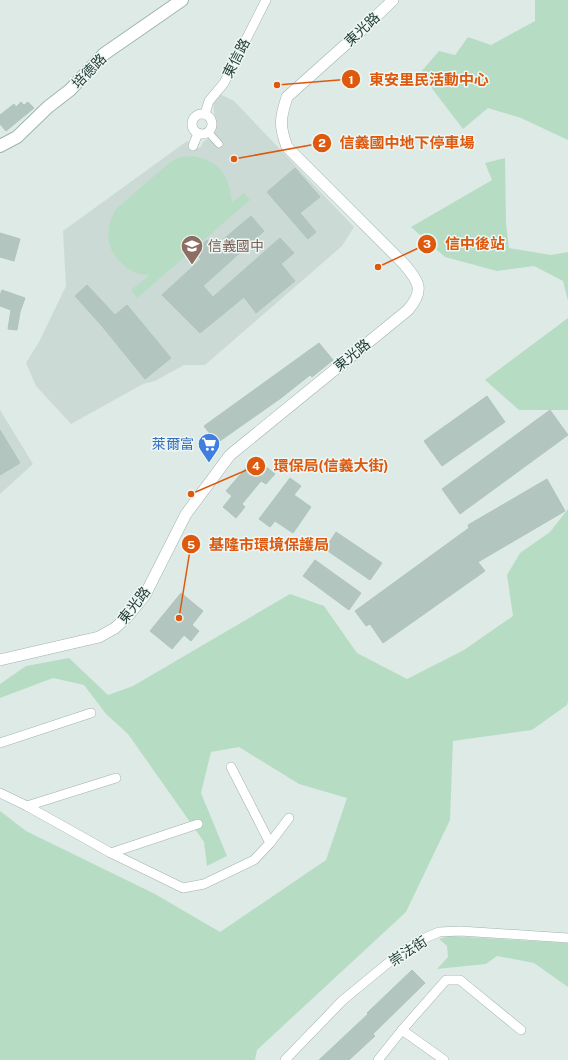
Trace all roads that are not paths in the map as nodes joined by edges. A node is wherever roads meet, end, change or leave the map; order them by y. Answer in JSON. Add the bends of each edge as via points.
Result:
{"nodes":[{"id":1,"x":182,"y":0,"type":"edge"},
{"id":2,"x":266,"y":0,"type":"edge"},
{"id":3,"x":393,"y":0,"type":"edge"},
{"id":4,"x":205,"y":114,"type":"junction"},
{"id":5,"x":203,"y":133,"type":"junction"},
{"id":6,"x":219,"y":144,"type":"dead end"},
{"id":7,"x":0,"y":146,"type":"edge"},
{"id":8,"x":193,"y":146,"type":"dead end"},
{"id":9,"x":0,"y":660,"type":"edge"},
{"id":10,"x":92,"y":713,"type":"dead end"},
{"id":11,"x":0,"y":743,"type":"edge"},
{"id":12,"x":231,"y":767,"type":"dead end"},
{"id":13,"x":116,"y":778,"type":"dead end"},
{"id":14,"x":0,"y":793,"type":"edge"},
{"id":15,"x":27,"y":806,"type":"junction"},
{"id":16,"x":289,"y":818,"type":"dead end"},
{"id":17,"x":198,"y":824,"type":"dead end"},
{"id":18,"x":270,"y":843,"type":"junction"},
{"id":19,"x":111,"y":853,"type":"junction"},
{"id":20,"x":568,"y":938,"type":"edge"},
{"id":21,"x":402,"y":1030,"type":"junction"},
{"id":22,"x":521,"y":1030,"type":"dead end"},
{"id":23,"x":285,"y":1060,"type":"edge"},
{"id":24,"x":378,"y":1060,"type":"edge"},
{"id":25,"x":444,"y":1060,"type":"edge"}],
"edges":[{"from":1,"to":7,"type":"main road","name":"培德路","via":[[104,54],[70,90],[17,137]]},
{"from":2,"to":4,"type":"street","name":"東信路","via":[[224,83],[209,101]]},
{"from":3,"to":9,"type":"street","name":"東光路","via":[[287,97],[281,130],[287,147],[415,277],[417,298],[408,310],[230,455],[186,514],[145,595],[115,628],[99,637]]},
{"from":4,"to":5,"type":"street","via":[[212,124]]},
{"from":4,"to":5,"type":"street","via":[[199,114],[192,120],[195,132]]},
{"from":5,"to":6,"type":"street"},
{"from":5,"to":8,"type":"street"},
{"from":10,"to":11,"type":"street"},
{"from":12,"to":18,"type":"street"},
{"from":13,"to":15,"type":"street"},
{"from":14,"to":15,"type":"street"},
{"from":15,"to":19,"type":"street"},
{"from":16,"to":18,"type":"street"},
{"from":17,"to":19,"type":"street"},
{"from":18,"to":19,"type":"street","via":[[254,860],[204,884],[183,888]]},
{"from":20,"to":23,"type":"street","name":"崇法街","via":[[460,931],[439,932],[418,941],[344,1000]]},
{"from":21,"to":22,"type":"street","via":[[446,980],[460,980]]},
{"from":21,"to":24,"type":"street"},
{"from":21,"to":25,"type":"street"}]}
